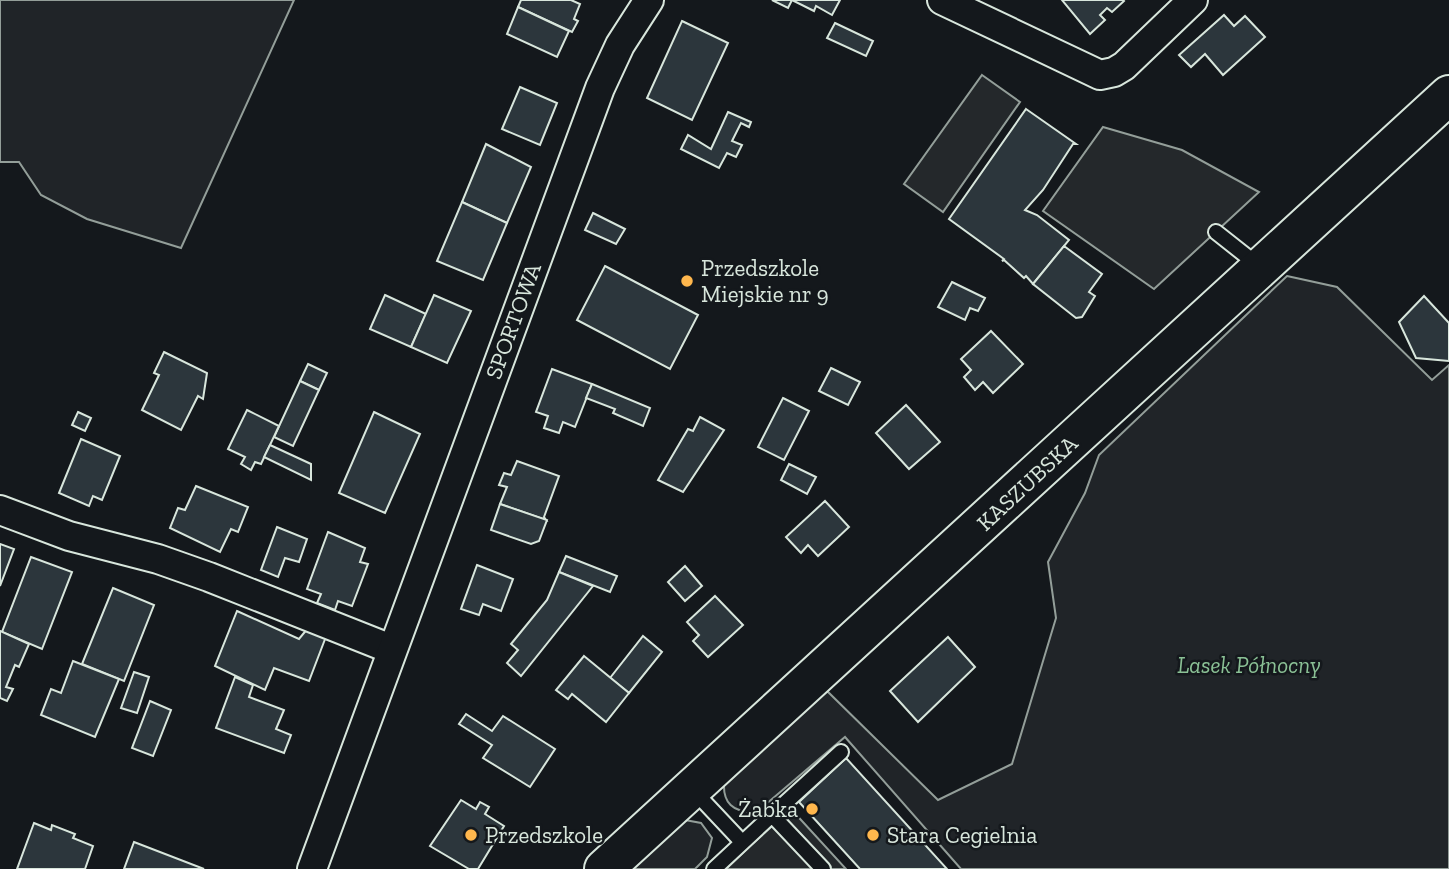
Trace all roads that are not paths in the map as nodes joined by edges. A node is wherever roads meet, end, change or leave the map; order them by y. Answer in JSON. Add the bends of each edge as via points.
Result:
{"nodes":[{"id":1,"x":649,"y":0,"type":"edge"},
{"id":2,"x":942,"y":0,"type":"edge"},
{"id":3,"x":1194,"y":0,"type":"edge"},
{"id":4,"x":1449,"y":95,"type":"edge"},
{"id":5,"x":1216,"y":232,"type":"dead end"},
{"id":6,"x":1261,"y":268,"type":"junction"},
{"id":7,"x":0,"y":510,"type":"edge"},
{"id":8,"x":391,"y":649,"type":"junction"},
{"id":9,"x":841,"y":752,"type":"dead end"},
{"id":10,"x":692,"y":789,"type":"junction"},
{"id":11,"x":772,"y":815,"type":"junction"},
{"id":12,"x":741,"y":841,"type":"junction"},
{"id":13,"x":312,"y":869,"type":"edge"},
{"id":14,"x":604,"y":869,"type":"edge"},
{"id":15,"x":713,"y":869,"type":"edge"},
{"id":16,"x":823,"y":869,"type":"edge"}],
"edges":[{"from":1,"to":8,"type":"street","name":"SPORTOWA","via":[[600,88]]},
{"from":2,"to":3,"type":"street","via":[[1100,75],[1124,66]]},
{"from":4,"to":6,"type":"main road","name":"KASZUBSKA"},
{"from":5,"to":6,"type":"lane"},
{"from":6,"to":10,"type":"main road","name":"KASZUBSKA"},
{"from":7,"to":8,"type":"street","via":[[69,536],[196,572]]},
{"from":8,"to":13,"type":"street","name":"SPORTOWA"},
{"from":9,"to":11,"type":"lane"},
{"from":10,"to":12,"type":"lane"},
{"from":10,"to":14,"type":"main road","name":"KASZUBSKA"},
{"from":11,"to":12,"type":"lane"},
{"from":11,"to":16,"type":"lane"},
{"from":12,"to":15,"type":"lane"}]}
